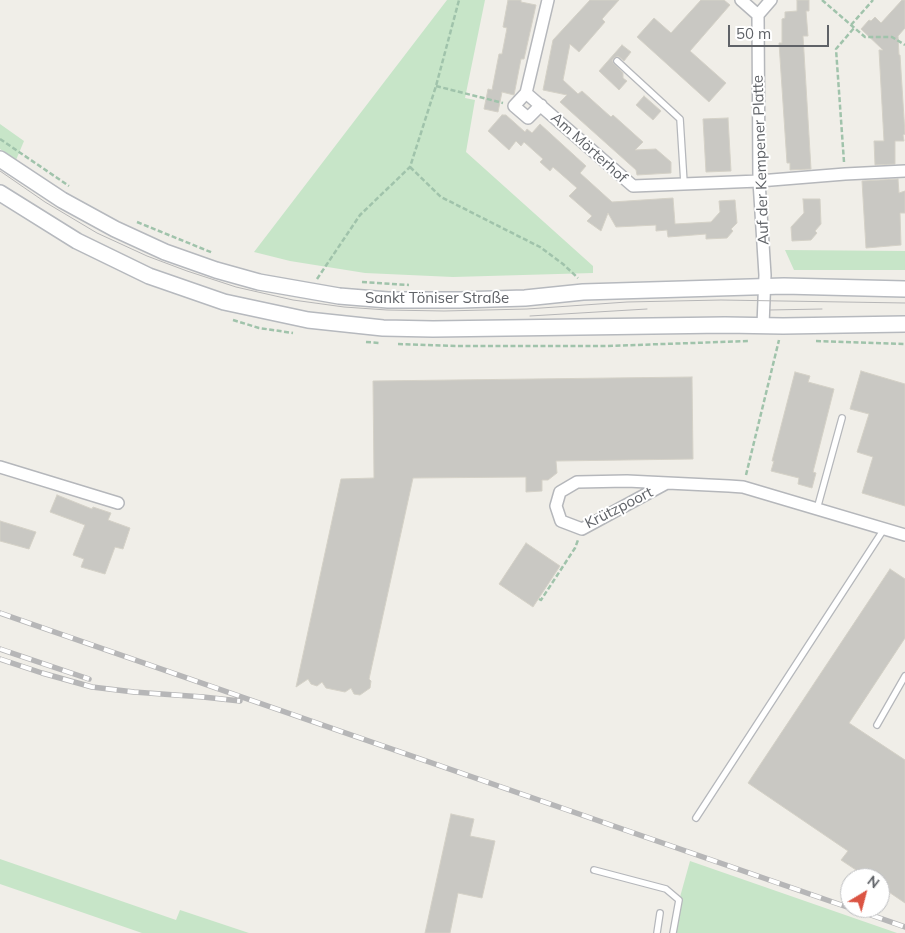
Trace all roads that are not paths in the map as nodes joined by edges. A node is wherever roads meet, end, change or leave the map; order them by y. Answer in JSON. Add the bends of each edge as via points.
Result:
{"nodes":[{"id":1,"x":548,"y":0,"type":"edge"},
{"id":2,"x":740,"y":0,"type":"edge"},
{"id":3,"x":771,"y":0,"type":"edge"},
{"id":4,"x":758,"y":15,"type":"junction"},
{"id":5,"x":617,"y":62,"type":"dead end"},
{"id":6,"x":526,"y":93,"type":"junction"},
{"id":7,"x":540,"y":105,"type":"junction"},
{"id":8,"x":0,"y":158,"type":"edge"},
{"id":9,"x":905,"y":171,"type":"edge"},
{"id":10,"x":759,"y":181,"type":"junction"},
{"id":11,"x":684,"y":183,"type":"junction"},
{"id":12,"x":0,"y":193,"type":"edge"},
{"id":13,"x":764,"y":287,"type":"junction"},
{"id":14,"x":905,"y":289,"type":"edge"},
{"id":15,"x":905,"y":324,"type":"edge"},
{"id":16,"x":763,"y":325,"type":"junction"},
{"id":17,"x":842,"y":418,"type":"dead end"},
{"id":18,"x":0,"y":467,"type":"edge"},
{"id":19,"x":665,"y":484,"type":"junction"},
{"id":20,"x":118,"y":503,"type":"dead end"},
{"id":21,"x":817,"y":509,"type":"junction"},
{"id":22,"x":884,"y":529,"type":"junction"},
{"id":23,"x":905,"y":535,"type":"edge"},
{"id":24,"x":905,"y":676,"type":"edge"},
{"id":25,"x":877,"y":725,"type":"dead end"},
{"id":26,"x":696,"y":818,"type":"dead end"},
{"id":27,"x":594,"y":870,"type":"dead end"},
{"id":28,"x":660,"y":913,"type":"dead end"},
{"id":29,"x":657,"y":933,"type":"edge"},
{"id":30,"x":673,"y":933,"type":"edge"}],
"edges":[{"from":1,"to":6,"type":"street"},
{"from":2,"to":4,"type":"street"},
{"from":3,"to":4,"type":"street"},
{"from":4,"to":10,"type":"street","name":"Auf der Kempener Platte"},
{"from":5,"to":11,"type":"lane","via":[[680,118]]},
{"from":6,"to":7,"type":"street","name":"Am Mörterhof"},
{"from":6,"to":7,"type":"street","name":"Am Mörterhof","via":[[514,106],[528,118]]},
{"from":7,"to":11,"type":"street","name":"Am Mörterhof","via":[[632,186]]},
{"from":8,"to":13,"type":"main road","name":"Sankt Töniser Straße","via":[[62,200],[115,229],[165,252],[259,282],[314,286],[388,300],[524,298],[584,292]]},
{"from":9,"to":10,"type":"street","name":"Am Mörterhof"},
{"from":10,"to":11,"type":"street","name":"Am Mörterhof"},
{"from":10,"to":13,"type":"street","name":"Auf der Kempener Platte"},
{"from":12,"to":16,"type":"main road","name":"Sankt Töniser Straße","via":[[77,242],[149,276],[224,302],[308,320],[383,328],[433,329]]},
{"from":13,"to":14,"type":"main road","name":"Sankt Töniser Straße"},
{"from":13,"to":16,"type":"street","name":"Auf der Kempener Platte"},
{"from":15,"to":16,"type":"main road","name":"Sankt Töniser Straße"},
{"from":17,"to":21,"type":"lane"},
{"from":18,"to":20,"type":"street"},
{"from":19,"to":19,"type":"street","name":"Krützpoort","via":[[577,482],[560,492],[556,506],[561,521],[582,529]]},
{"from":19,"to":21,"type":"street","name":"Krützpoort","via":[[743,487]]},
{"from":21,"to":22,"type":"street","name":"Krützpoort"},
{"from":22,"to":23,"type":"street","name":"Krützpoort"},
{"from":22,"to":26,"type":"lane"},
{"from":24,"to":25,"type":"lane"},
{"from":27,"to":30,"type":"lane","via":[[666,889],[679,900]]},
{"from":28,"to":29,"type":"lane"}]}
